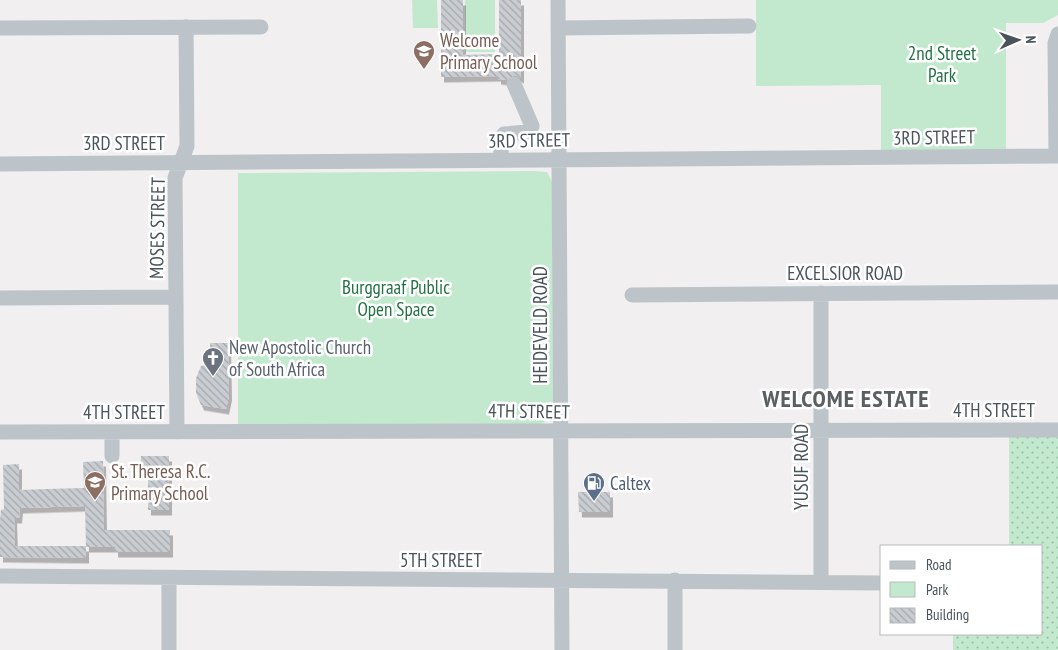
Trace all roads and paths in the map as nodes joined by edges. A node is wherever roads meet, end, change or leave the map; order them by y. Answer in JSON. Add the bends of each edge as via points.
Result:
{"nodes":[{"id":1,"x":558,"y":0,"type":"edge"},
{"id":2,"x":749,"y":26,"type":"dead end"},
{"id":3,"x":186,"y":27,"type":"junction"},
{"id":4,"x":261,"y":27,"type":"dead end"},
{"id":5,"x":0,"y":28,"type":"edge"},
{"id":6,"x":558,"y":28,"type":"junction"},
{"id":7,"x":1058,"y":34,"type":"edge"},
{"id":8,"x":514,"y":84,"type":"dead end"},
{"id":9,"x":1057,"y":156,"type":"edge"},
{"id":10,"x":502,"y":160,"type":"junction"},
{"id":11,"x":559,"y":160,"type":"junction"},
{"id":12,"x":181,"y":162,"type":"junction"},
{"id":13,"x":0,"y":164,"type":"edge"},
{"id":14,"x":1058,"y":292,"type":"edge"},
{"id":15,"x":821,"y":293,"type":"junction"},
{"id":16,"x":632,"y":295,"type":"dead end"},
{"id":17,"x":176,"y":297,"type":"junction"},
{"id":18,"x":0,"y":298,"type":"edge"},
{"id":19,"x":1058,"y":430,"type":"edge"},
{"id":20,"x":561,"y":431,"type":"junction"},
{"id":21,"x":821,"y":431,"type":"junction"},
{"id":22,"x":0,"y":432,"type":"edge"},
{"id":23,"x":112,"y":432,"type":"junction"},
{"id":24,"x":176,"y":432,"type":"junction"},
{"id":25,"x":112,"y":456,"type":"dead end"},
{"id":26,"x":0,"y":576,"type":"edge"},
{"id":27,"x":169,"y":578,"type":"junction"},
{"id":28,"x":561,"y":580,"type":"junction"},
{"id":29,"x":675,"y":580,"type":"junction"},
{"id":30,"x":821,"y":582,"type":"junction"},
{"id":31,"x":880,"y":583,"type":"edge"},
{"id":32,"x":169,"y":650,"type":"edge"},
{"id":33,"x":562,"y":650,"type":"edge"},
{"id":34,"x":675,"y":650,"type":"edge"}],
"edges":[{"from":1,"to":6,"type":"street","name":"HEIDEVELD ROAD"},
{"from":2,"to":6,"type":"street"},
{"from":3,"to":4,"type":"street"},
{"from":3,"to":5,"type":"street"},
{"from":3,"to":12,"type":"street","name":"MOSES STREET","via":[[187,146]]},
{"from":6,"to":11,"type":"street","name":"HEIDEVELD ROAD"},
{"from":7,"to":9,"type":"street","via":[[1055,43]]},
{"from":8,"to":10,"type":"street","via":[[532,126],[527,132],[504,134],[501,139]]},
{"from":9,"to":11,"type":"street","name":"3RD STREET"},
{"from":10,"to":11,"type":"street","name":"3RD STREET"},
{"from":10,"to":12,"type":"street","name":"3RD STREET"},
{"from":11,"to":20,"type":"street","name":"HEIDEVELD ROAD"},
{"from":12,"to":13,"type":"street","name":"3RD STREET"},
{"from":12,"to":17,"type":"street","name":"MOSES STREET","via":[[175,178]]},
{"from":14,"to":15,"type":"street","name":"EXCELSIOR ROAD"},
{"from":15,"to":16,"type":"street","name":"EXCELSIOR ROAD"},
{"from":15,"to":21,"type":"street","name":"YUSUF ROAD"},
{"from":17,"to":18,"type":"street"},
{"from":17,"to":24,"type":"street","name":"MOSES STREET","via":[[182,315]]},
{"from":19,"to":21,"type":"street","name":"4TH STREET"},
{"from":20,"to":21,"type":"street","name":"4TH STREET"},
{"from":20,"to":24,"type":"street","name":"4TH STREET"},
{"from":20,"to":28,"type":"street","name":"HEIDEVELD ROAD"},
{"from":21,"to":30,"type":"street","name":"YUSUF ROAD"},
{"from":22,"to":23,"type":"street","name":"4TH STREET"},
{"from":23,"to":24,"type":"street","name":"4TH STREET"},
{"from":23,"to":25,"type":"street"},
{"from":26,"to":27,"type":"street","name":"5TH STREET"},
{"from":27,"to":28,"type":"street","name":"5TH STREET"},
{"from":27,"to":32,"type":"street"},
{"from":28,"to":29,"type":"street","name":"5TH STREET"},
{"from":28,"to":33,"type":"street","name":"HEIDEVELD ROAD"},
{"from":29,"to":30,"type":"street","name":"5TH STREET"},
{"from":29,"to":34,"type":"street"},
{"from":30,"to":31,"type":"street","name":"5TH STREET"}]}
